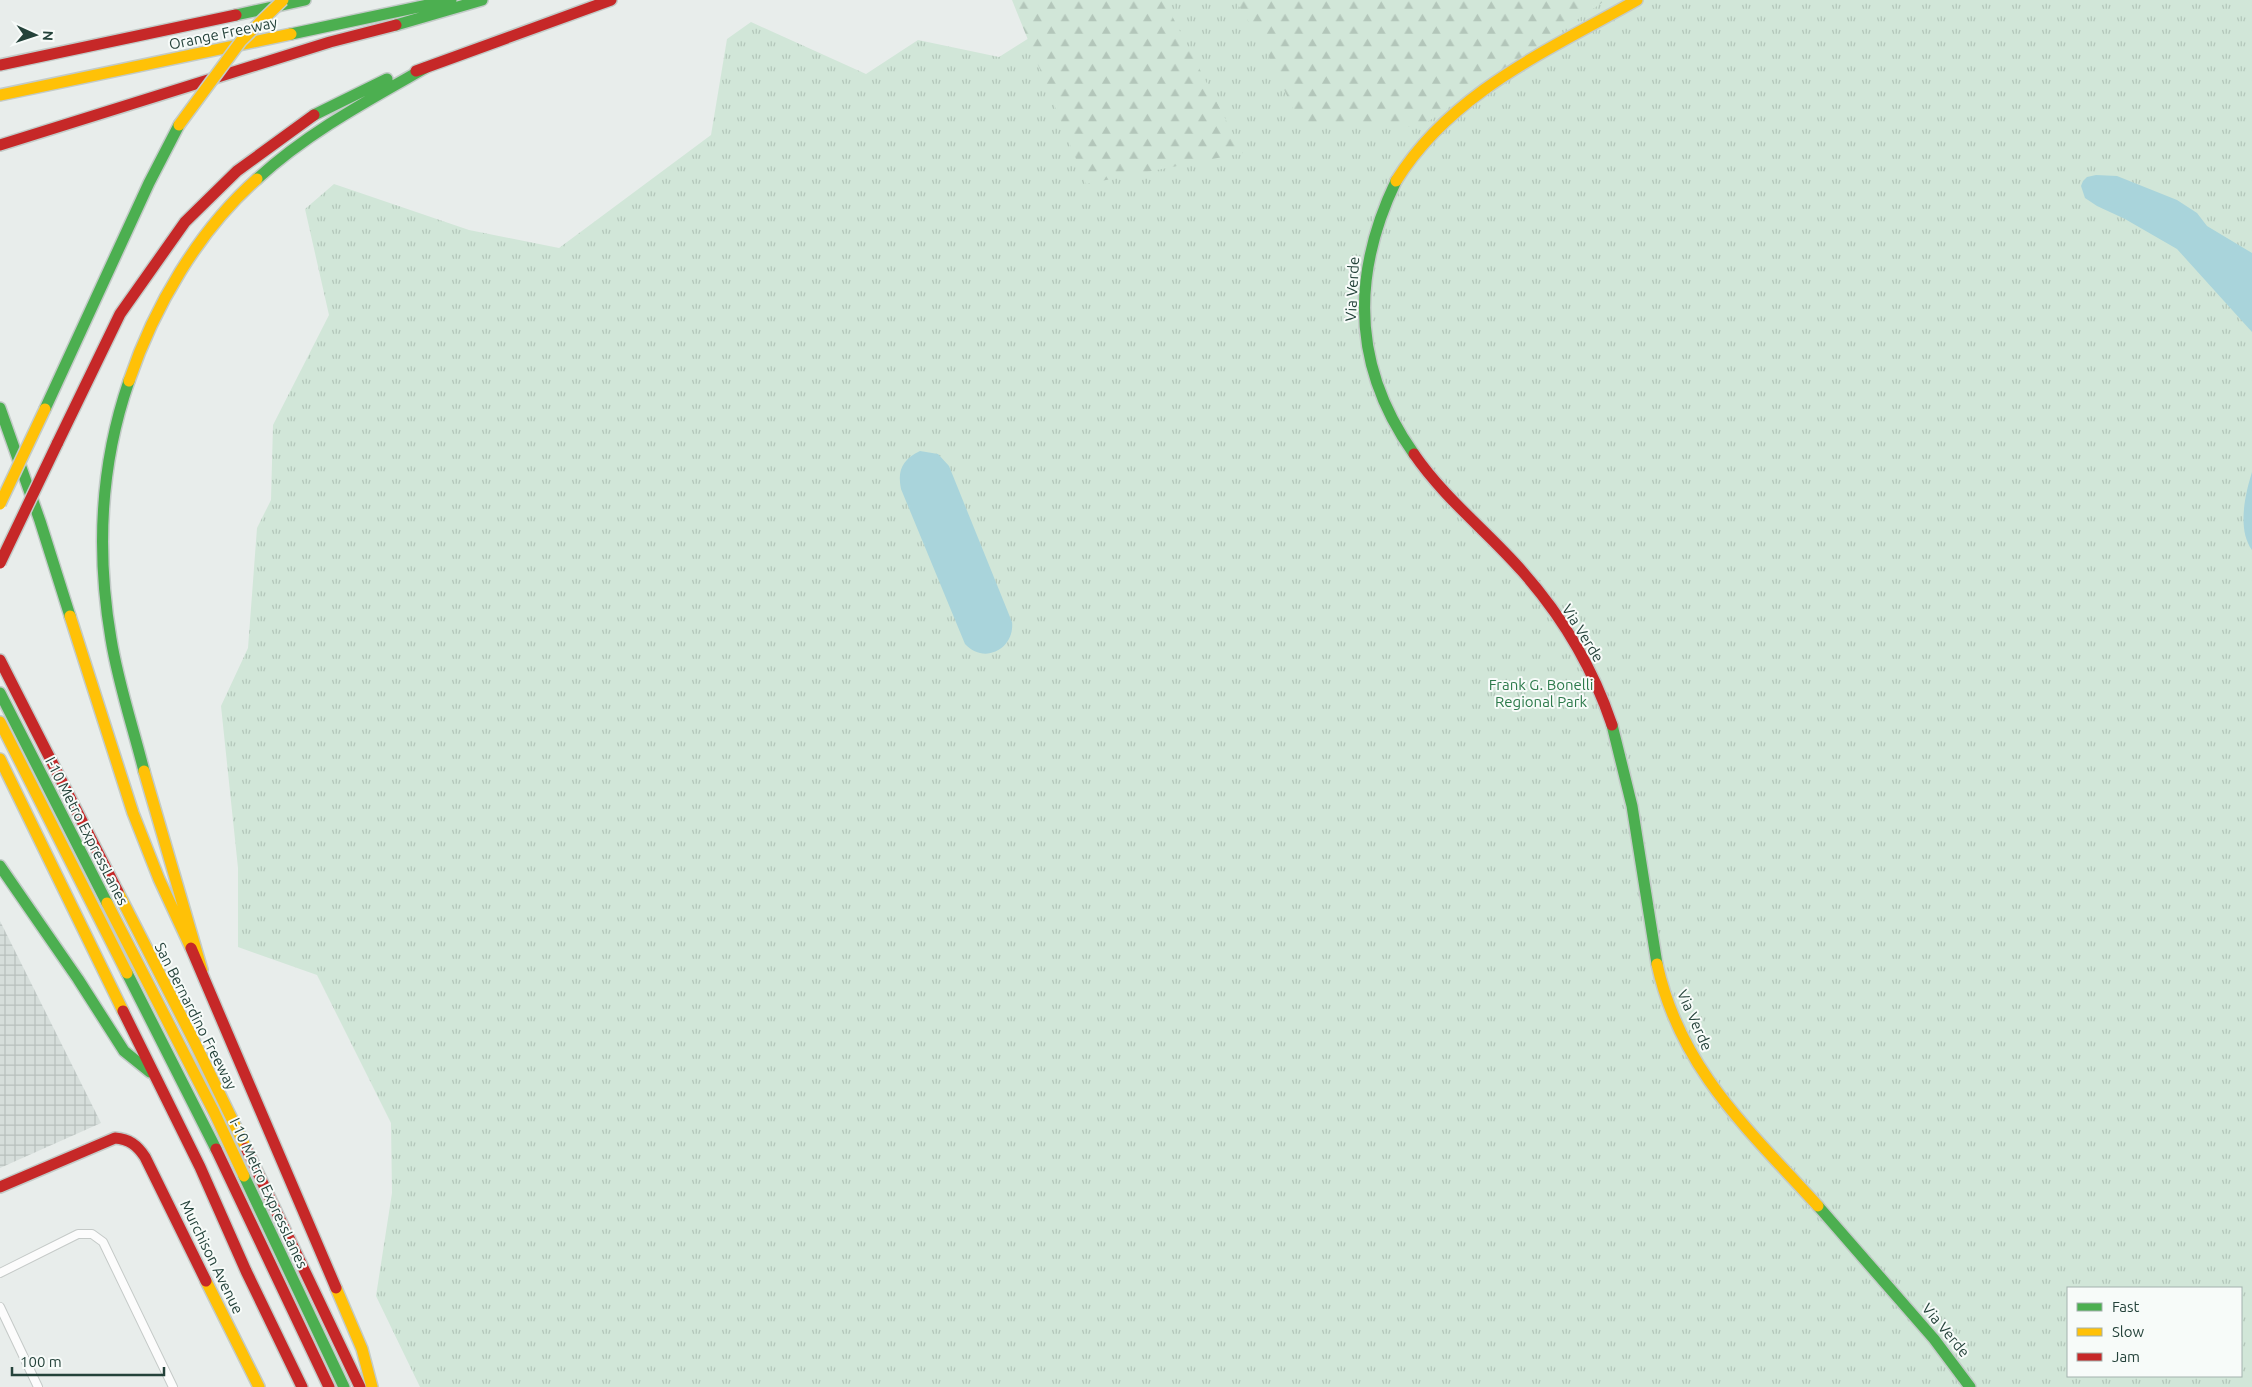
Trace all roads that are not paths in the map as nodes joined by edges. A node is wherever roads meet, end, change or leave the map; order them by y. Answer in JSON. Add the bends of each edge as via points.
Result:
{"nodes":[{"id":1,"x":283,"y":0,"type":"edge"},
{"id":2,"x":305,"y":0,"type":"edge"},
{"id":3,"x":452,"y":0,"type":"edge"},
{"id":4,"x":482,"y":0,"type":"edge"},
{"id":5,"x":611,"y":0,"type":"edge"},
{"id":6,"x":1637,"y":0,"type":"edge"},
{"id":7,"x":0,"y":65,"type":"edge"},
{"id":8,"x":425,"y":68,"type":"junction"},
{"id":9,"x":0,"y":95,"type":"edge"},
{"id":10,"x":0,"y":145,"type":"edge"},
{"id":11,"x":0,"y":408,"type":"edge"},
{"id":12,"x":0,"y":504,"type":"edge"},
{"id":13,"x":0,"y":563,"type":"edge"},
{"id":14,"x":0,"y":660,"type":"edge"},
{"id":15,"x":0,"y":693,"type":"edge"},
{"id":16,"x":0,"y":722,"type":"edge"},
{"id":17,"x":0,"y":760,"type":"edge"},
{"id":18,"x":0,"y":866,"type":"edge"},
{"id":19,"x":202,"y":970,"type":"junction"},
{"id":20,"x":155,"y":1075,"type":"junction"},
{"id":21,"x":0,"y":1187,"type":"edge"},
{"id":22,"x":0,"y":1273,"type":"edge"},
{"id":23,"x":0,"y":1307,"type":"edge"},
{"id":24,"x":38,"y":1387,"type":"edge"},
{"id":25,"x":173,"y":1387,"type":"edge"},
{"id":26,"x":259,"y":1387,"type":"edge"},
{"id":27,"x":302,"y":1387,"type":"edge"},
{"id":28,"x":329,"y":1387,"type":"edge"},
{"id":29,"x":344,"y":1387,"type":"edge"},
{"id":30,"x":360,"y":1387,"type":"edge"},
{"id":31,"x":372,"y":1387,"type":"edge"},
{"id":32,"x":1970,"y":1387,"type":"edge"}],
"edges":[{"from":1,"to":12,"type":"main road","bridge":true,"via":[[241,41],[179,126],[148,183]]},
{"from":2,"to":7,"type":"main road","name":"Orange Freeway"},
{"from":3,"to":9,"type":"main road","name":"Orange Freeway"},
{"from":4,"to":10,"type":"main road","via":[[330,42]]},
{"from":5,"to":8,"type":"main road"},
{"from":6,"to":32,"type":"main road","name":"Via Verde","via":[[1485,89],[1432,132],[1408,162],[1381,212],[1366,269],[1365,324],[1372,368],[1378,391],[1392,419],[1434,482],[1533,583],[1583,656],[1621,757],[1635,821],[1653,943],[1668,1001],[1690,1052],[1728,1106],[1911,1312]]},
{"from":8,"to":13,"type":"main road","bridge":true,"via":[[382,81],[317,113],[237,171],[185,222],[120,314]]},
{"from":8,"to":19,"type":"main road","via":[[324,126],[265,171],[231,205],[197,247],[160,308],[133,364],[115,422],[106,466],[100,535],[102,582],[111,642],[136,742],[192,925]]},
{"from":11,"to":19,"type":"main road","via":[[133,813],[159,879]]},
{"from":14,"to":30,"type":"main road","name":"San Bernardino Freeway","via":[[194,1041]]},
{"from":15,"to":29,"type":"main road","name":"I-10 Metro ExpressLanes","via":[[214,1112]]},
{"from":16,"to":28,"type":"main road","name":"I-10 Metro ExpressLanes","via":[[222,1161]]},
{"from":17,"to":20,"type":"main road"},
{"from":18,"to":20,"type":"main road","via":[[124,1051]]},
{"from":19,"to":31,"type":"main road","via":[[362,1349]]},
{"from":20,"to":27,"type":"main road"},
{"from":21,"to":26,"type":"main road","name":"Murchison Avenue","via":[[115,1138],[134,1142],[145,1157]]},
{"from":22,"to":25,"type":"street","via":[[78,1234],[92,1234],[103,1242]]},
{"from":23,"to":24,"type":"street"}]}
